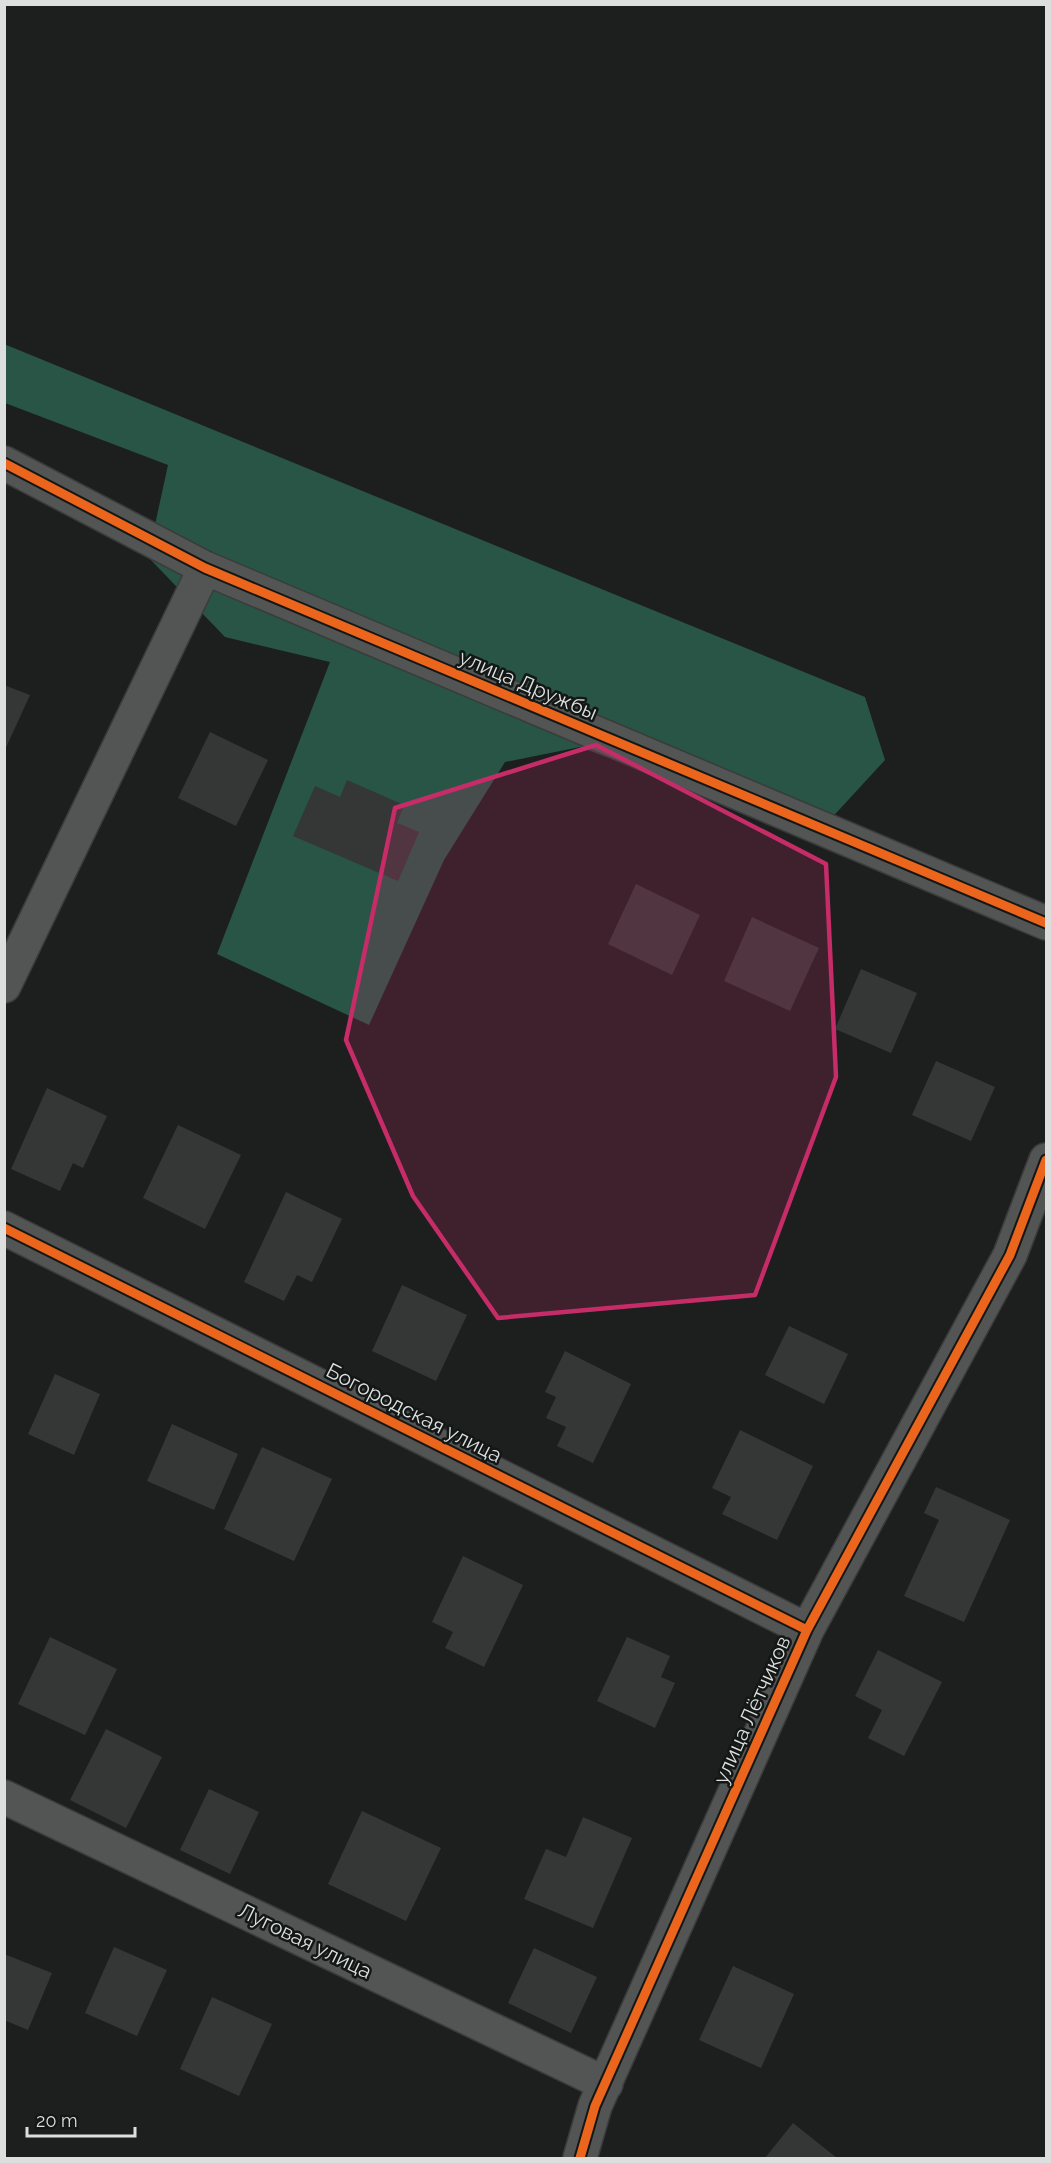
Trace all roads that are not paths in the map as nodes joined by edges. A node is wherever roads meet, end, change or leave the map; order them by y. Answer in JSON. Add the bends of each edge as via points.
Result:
{"nodes":[{"id":1,"x":4,"y":463,"type":"edge"},
{"id":2,"x":205,"y":568,"type":"junction"},
{"id":3,"x":1047,"y":923,"type":"edge"},
{"id":4,"x":4,"y":986,"type":"edge"},
{"id":5,"x":1047,"y":1160,"type":"edge"},
{"id":6,"x":4,"y":1228,"type":"edge"},
{"id":7,"x":807,"y":1630,"type":"junction"},
{"id":8,"x":4,"y":1797,"type":"edge"},
{"id":9,"x":606,"y":2084,"type":"junction"},
{"id":10,"x":580,"y":2158,"type":"edge"}],
"edges":[{"from":1,"to":2,"type":"street","name":"улица Дружбы"},
{"from":2,"to":3,"type":"street","name":"улица Дружбы"},
{"from":2,"to":4,"type":"street"},
{"from":5,"to":7,"type":"street","name":"улица Лётчиков","via":[[1010,1254]]},
{"from":6,"to":7,"type":"street","name":"Богородская улица"},
{"from":7,"to":9,"type":"street","name":"улица Лётчиков"},
{"from":8,"to":9,"type":"street","name":"Луговая улица"},
{"from":9,"to":10,"type":"street","name":"улица Лётчиков","via":[[595,2106]]}]}
